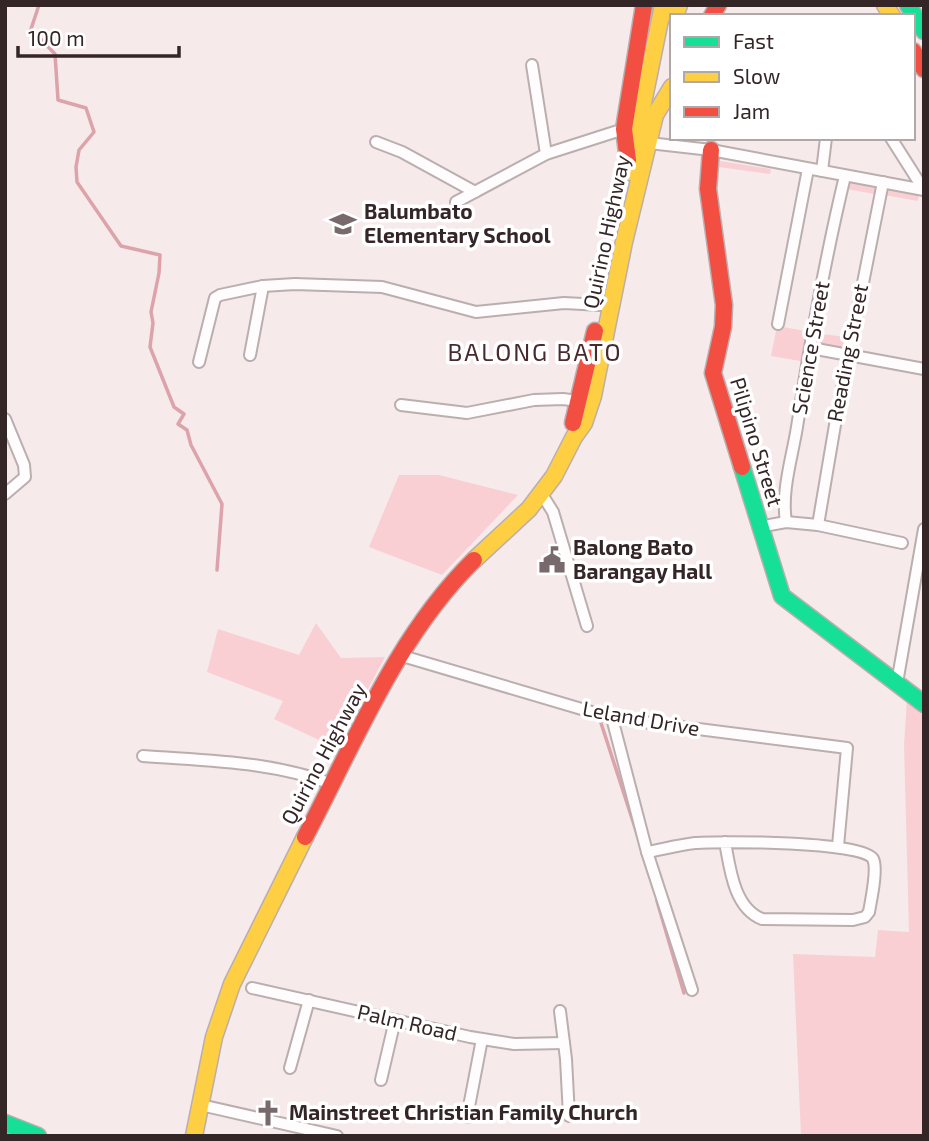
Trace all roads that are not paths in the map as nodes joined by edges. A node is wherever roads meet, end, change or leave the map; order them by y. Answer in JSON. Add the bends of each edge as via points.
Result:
{"nodes":[{"id":1,"x":644,"y":5,"type":"edge"},
{"id":2,"x":663,"y":5,"type":"edge"},
{"id":3,"x":915,"y":5,"type":"edge"},
{"id":4,"x":924,"y":20,"type":"edge"},
{"id":5,"x":670,"y":40,"type":"edge"},
{"id":6,"x":532,"y":65,"type":"dead end"},
{"id":7,"x":662,"y":78,"type":"edge"},
{"id":8,"x":624,"y":129,"type":"junction"},
{"id":9,"x":826,"y":140,"type":"edge"},
{"id":10,"x":892,"y":140,"type":"edge"},
{"id":11,"x":376,"y":142,"type":"dead end"},
{"id":12,"x":649,"y":143,"type":"junction"},
{"id":13,"x":711,"y":150,"type":"junction"},
{"id":14,"x":546,"y":154,"type":"junction"},
{"id":15,"x":808,"y":169,"type":"junction"},
{"id":16,"x":822,"y":171,"type":"junction"},
{"id":17,"x":629,"y":172,"type":"junction"},
{"id":18,"x":845,"y":176,"type":"junction"},
{"id":19,"x":883,"y":182,"type":"junction"},
{"id":20,"x":924,"y":190,"type":"edge"},
{"id":21,"x":475,"y":192,"type":"junction"},
{"id":22,"x":456,"y":202,"type":"dead end"},
{"id":23,"x":263,"y":286,"type":"junction"},
{"id":24,"x":601,"y":305,"type":"junction"},
{"id":25,"x":778,"y":324,"type":"dead end"},
{"id":26,"x":811,"y":348,"type":"junction"},
{"id":27,"x":848,"y":353,"type":"junction"},
{"id":28,"x":250,"y":355,"type":"dead end"},
{"id":29,"x":199,"y":362,"type":"dead end"},
{"id":30,"x":924,"y":369,"type":"edge"},
{"id":31,"x":578,"y":401,"type":"junction"},
{"id":32,"x":401,"y":405,"type":"dead end"},
{"id":33,"x":5,"y":419,"type":"edge"},
{"id":34,"x":574,"y":437,"type":"junction"},
{"id":35,"x":541,"y":493,"type":"junction"},
{"id":36,"x":5,"y":494,"type":"edge"},
{"id":37,"x":786,"y":522,"type":"junction"},
{"id":38,"x":818,"y":525,"type":"junction"},
{"id":39,"x":759,"y":527,"type":"junction"},
{"id":40,"x":924,"y":529,"type":"edge"},
{"id":41,"x":902,"y":543,"type":"dead end"},
{"id":42,"x":587,"y":626,"type":"dead end"},
{"id":43,"x":399,"y":655,"type":"junction"},
{"id":44,"x":897,"y":683,"type":"junction"},
{"id":45,"x":924,"y":704,"type":"edge"},
{"id":46,"x":612,"y":718,"type":"junction"},
{"id":47,"x":143,"y":756,"type":"dead end"},
{"id":48,"x":332,"y":784,"type":"junction"},
{"id":49,"x":725,"y":842,"type":"junction"},
{"id":50,"x":838,"y":846,"type":"junction"},
{"id":51,"x":647,"y":852,"type":"junction"},
{"id":52,"x":252,"y":988,"type":"dead end"},
{"id":53,"x":692,"y":990,"type":"dead end"},
{"id":54,"x":309,"y":1000,"type":"junction"},
{"id":55,"x":560,"y":1011,"type":"dead end"},
{"id":56,"x":395,"y":1020,"type":"junction"},
{"id":57,"x":482,"y":1039,"type":"junction"},
{"id":58,"x":564,"y":1043,"type":"junction"},
{"id":59,"x":290,"y":1068,"type":"dead end"},
{"id":60,"x":381,"y":1080,"type":"dead end"},
{"id":61,"x":201,"y":1105,"type":"junction"},
{"id":62,"x":569,"y":1116,"type":"dead end"},
{"id":63,"x":467,"y":1117,"type":"dead end"},
{"id":64,"x":5,"y":1123,"type":"edge"},
{"id":65,"x":37,"y":1136,"type":"edge"},
{"id":66,"x":194,"y":1136,"type":"edge"},
{"id":67,"x":337,"y":1136,"type":"edge"}],
"edges":[{"from":1,"to":8,"type":"main road","name":"Quirino Highway"},
{"from":2,"to":7,"type":"main road"},
{"from":3,"to":4,"type":"main road"},
{"from":5,"to":7,"type":"main road"},
{"from":6,"to":14,"type":"street"},
{"from":7,"to":12,"type":"main road","name":"Quirino Highway"},
{"from":7,"to":17,"type":"main road"},
{"from":8,"to":14,"type":"street"},
{"from":8,"to":17,"type":"main road","name":"Quirino Highway"},
{"from":9,"to":16,"type":"street"},
{"from":10,"to":20,"type":"street"},
{"from":11,"to":21,"type":"street"},
{"from":12,"to":13,"type":"street"},
{"from":12,"to":34,"type":"main road","name":"Quirino Highway","via":[[593,396]]},
{"from":13,"to":15,"type":"street"},
{"from":13,"to":39,"type":"main road","name":"Pilipino Street","via":[[708,189],[723,304],[713,373]]},
{"from":14,"to":21,"type":"street"},
{"from":15,"to":16,"type":"street"},
{"from":15,"to":25,"type":"street"},
{"from":16,"to":18,"type":"street"},
{"from":17,"to":24,"type":"main road","name":"Quirino Highway"},
{"from":18,"to":19,"type":"street"},
{"from":18,"to":26,"type":"street","name":"Science Street"},
{"from":19,"to":20,"type":"street"},
{"from":19,"to":27,"type":"street","name":"Reading Street"},
{"from":21,"to":22,"type":"street"},
{"from":23,"to":24,"type":"street","via":[[382,287],[476,312],[564,303]]},
{"from":23,"to":28,"type":"street"},
{"from":23,"to":29,"type":"street","via":[[215,298]]},
{"from":24,"to":31,"type":"main road","name":"Quirino Highway"},
{"from":26,"to":27,"type":"street"},
{"from":26,"to":37,"type":"street","name":"Science Street","via":[[786,490]]},
{"from":27,"to":30,"type":"street"},
{"from":27,"to":38,"type":"street","name":"Reading Street"},
{"from":31,"to":32,"type":"street","via":[[534,400],[467,413]]},
{"from":31,"to":34,"type":"main road","name":"Quirino Highway"},
{"from":33,"to":36,"type":"street","via":[[25,477]]},
{"from":34,"to":35,"type":"main road","name":"Quirino Highway"},
{"from":35,"to":42,"type":"street","via":[[553,512]]},
{"from":35,"to":43,"type":"main road","name":"Quirino Highway","via":[[439,597]]},
{"from":37,"to":38,"type":"street"},
{"from":37,"to":39,"type":"street"},
{"from":38,"to":41,"type":"street"},
{"from":39,"to":44,"type":"main road","name":"Pilipino Street","via":[[782,596]]},
{"from":40,"to":44,"type":"street"},
{"from":43,"to":46,"type":"street","name":"Leland Drive"},
{"from":43,"to":48,"type":"main road","name":"Quirino Highway"},
{"from":44,"to":45,"type":"main road","name":"Pilipino Street"},
{"from":46,"to":50,"type":"street","name":"Leland Drive","via":[[847,748]]},
{"from":46,"to":51,"type":"street"},
{"from":47,"to":48,"type":"street","via":[[270,766]]},
{"from":48,"to":61,"type":"main road","name":"Quirino Highway","via":[[232,984],[214,1037]]},
{"from":49,"to":50,"type":"street"},
{"from":49,"to":50,"type":"street","via":[[744,907],[751,915],[762,919],[865,917],[874,865],[869,853]]},
{"from":49,"to":51,"type":"street"},
{"from":51,"to":53,"type":"street"},
{"from":52,"to":54,"type":"street","name":"Palm Road"},
{"from":54,"to":56,"type":"street","name":"Palm Road"},
{"from":54,"to":59,"type":"street"},
{"from":55,"to":58,"type":"street"},
{"from":56,"to":57,"type":"street","name":"Palm Road"},
{"from":56,"to":60,"type":"street"},
{"from":57,"to":58,"type":"street","name":"Palm Road"},
{"from":57,"to":63,"type":"street"},
{"from":58,"to":62,"type":"street"},
{"from":61,"to":66,"type":"main road","name":"Quirino Highway"},
{"from":61,"to":67,"type":"street"},
{"from":64,"to":65,"type":"main road"}]}
